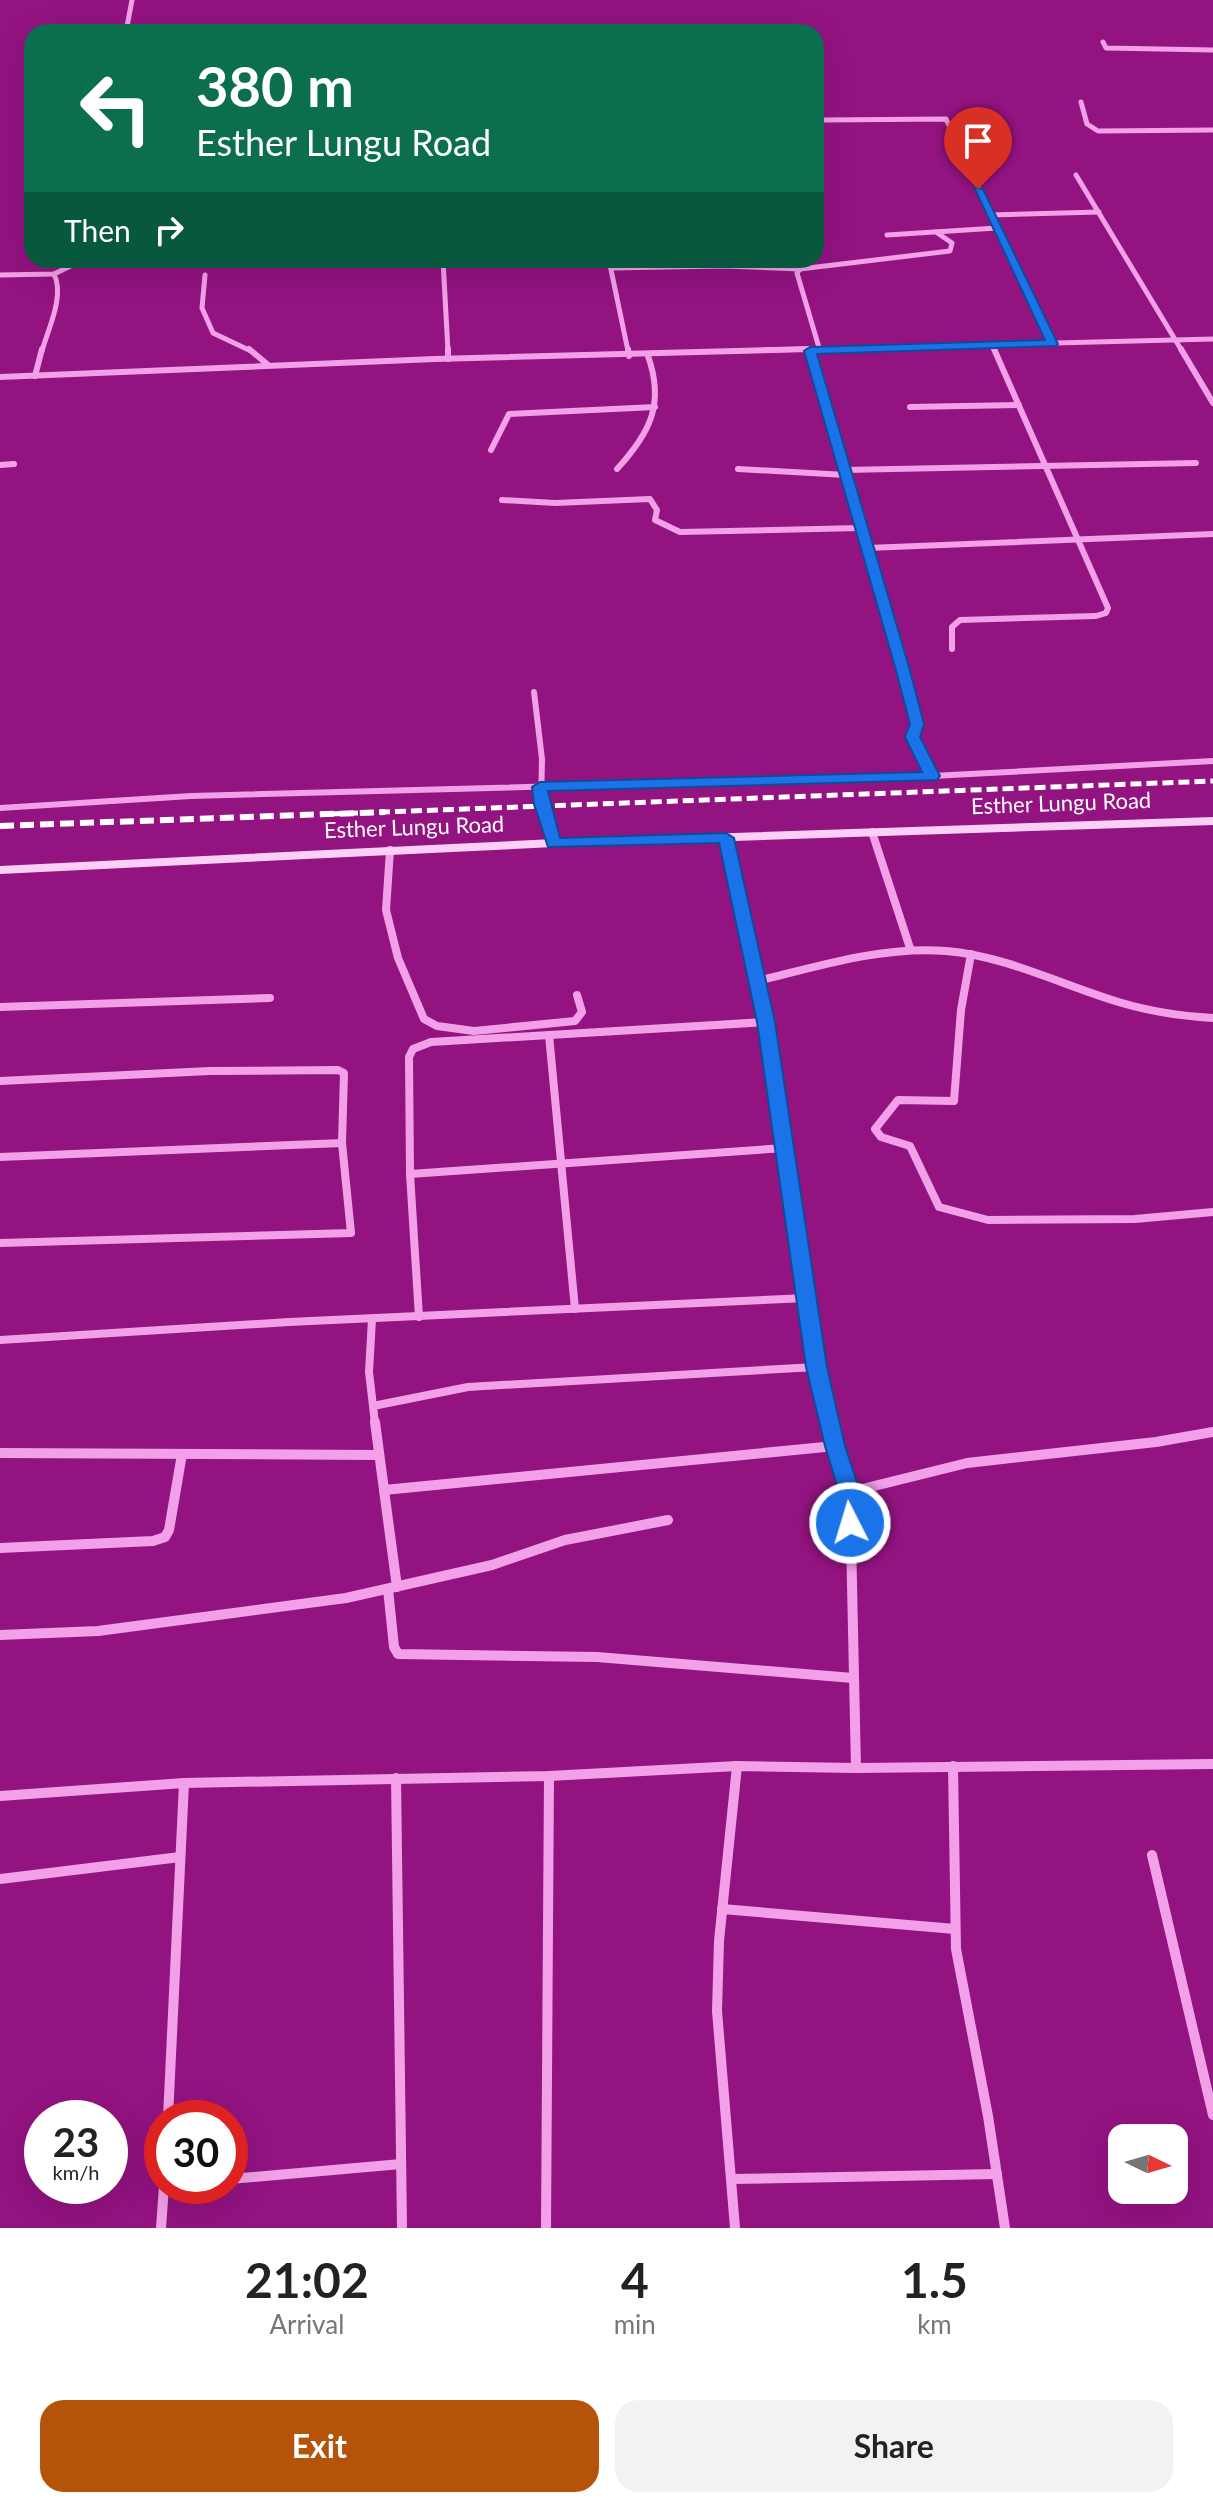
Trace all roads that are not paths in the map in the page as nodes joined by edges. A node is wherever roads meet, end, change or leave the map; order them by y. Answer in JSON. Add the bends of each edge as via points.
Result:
{"nodes":[{"id":1,"x":132,"y":0,"type":"edge"},
{"id":2,"x":128,"y":24,"type":"edge"},
{"id":3,"x":1103,"y":42,"type":"dead end"},
{"id":4,"x":1213,"y":50,"type":"edge"},
{"id":5,"x":1081,"y":102,"type":"dead end"},
{"id":6,"x":824,"y":120,"type":"edge"},
{"id":7,"x":1213,"y":130,"type":"edge"},
{"id":8,"x":1076,"y":175,"type":"dead end"},
{"id":9,"x":1099,"y":212,"type":"junction"},
{"id":10,"x":990,"y":215,"type":"junction"},
{"id":11,"x":997,"y":228,"type":"junction"},
{"id":12,"x":936,"y":232,"type":"junction"},
{"id":13,"x":887,"y":235,"type":"dead end"},
{"id":14,"x":824,"y":266,"type":"edge"},
{"id":15,"x":66,"y":268,"type":"edge"},
{"id":16,"x":443,"y":268,"type":"edge"},
{"id":17,"x":611,"y":268,"type":"edge"},
{"id":18,"x":775,"y":268,"type":"edge"},
{"id":19,"x":808,"y":268,"type":"edge"},
{"id":20,"x":800,"y":269,"type":"junction"},
{"id":21,"x":54,"y":274,"type":"junction"},
{"id":22,"x":0,"y":275,"type":"edge"},
{"id":23,"x":205,"y":275,"type":"dead end"},
{"id":24,"x":1213,"y":339,"type":"edge"},
{"id":25,"x":1177,"y":340,"type":"junction"},
{"id":26,"x":1052,"y":344,"type":"junction"},
{"id":27,"x":992,"y":345,"type":"junction"},
{"id":28,"x":810,"y":351,"type":"junction"},
{"id":29,"x":820,"y":351,"type":"junction"},
{"id":30,"x":629,"y":356,"type":"junction"},
{"id":31,"x":648,"y":356,"type":"junction"},
{"id":32,"x":448,"y":359,"type":"junction"},
{"id":33,"x":267,"y":365,"type":"junction"},
{"id":34,"x":35,"y":376,"type":"junction"},
{"id":35,"x":0,"y":377,"type":"edge"},
{"id":36,"x":1213,"y":403,"type":"edge"},
{"id":37,"x":1019,"y":405,"type":"junction"},
{"id":38,"x":655,"y":407,"type":"junction"},
{"id":39,"x":910,"y":407,"type":"dead end"},
{"id":40,"x":491,"y":450,"type":"dead end"},
{"id":41,"x":1196,"y":463,"type":"dead end"},
{"id":42,"x":14,"y":464,"type":"dead end"},
{"id":43,"x":0,"y":465,"type":"edge"},
{"id":44,"x":1046,"y":468,"type":"junction"},
{"id":45,"x":617,"y":469,"type":"dead end"},
{"id":46,"x":738,"y":469,"type":"dead end"},
{"id":47,"x":845,"y":472,"type":"junction"},
{"id":48,"x":502,"y":500,"type":"dead end"},
{"id":49,"x":861,"y":528,"type":"junction"},
{"id":50,"x":1213,"y":534,"type":"edge"},
{"id":51,"x":1080,"y":539,"type":"junction"},
{"id":52,"x":867,"y":548,"type":"junction"},
{"id":53,"x":952,"y":649,"type":"dead end"},
{"id":54,"x":534,"y":692,"type":"dead end"},
{"id":55,"x":1213,"y":761,"type":"edge"},
{"id":56,"x":932,"y":776,"type":"junction"},
{"id":57,"x":540,"y":787,"type":"junction"},
{"id":58,"x":0,"y":808,"type":"edge"},
{"id":59,"x":1213,"y":821,"type":"edge"},
{"id":60,"x":872,"y":832,"type":"junction"},
{"id":61,"x":726,"y":838,"type":"junction"},
{"id":62,"x":554,"y":843,"type":"junction"},
{"id":63,"x":390,"y":850,"type":"junction"},
{"id":64,"x":0,"y":870,"type":"edge"},
{"id":65,"x":910,"y":948,"type":"junction"},
{"id":66,"x":971,"y":954,"type":"junction"},
{"id":67,"x":758,"y":981,"type":"junction"},
{"id":68,"x":577,"y":995,"type":"dead end"},
{"id":69,"x":270,"y":998,"type":"dead end"},
{"id":70,"x":0,"y":1007,"type":"edge"},
{"id":71,"x":1213,"y":1018,"type":"edge"},
{"id":72,"x":766,"y":1022,"type":"junction"},
{"id":73,"x":549,"y":1035,"type":"junction"},
{"id":74,"x":0,"y":1081,"type":"edge"},
{"id":75,"x":342,"y":1143,"type":"junction"},
{"id":76,"x":785,"y":1148,"type":"junction"},
{"id":77,"x":0,"y":1157,"type":"edge"},
{"id":78,"x":560,"y":1163,"type":"junction"},
{"id":79,"x":410,"y":1174,"type":"junction"},
{"id":80,"x":1213,"y":1212,"type":"edge"},
{"id":81,"x":0,"y":1243,"type":"edge"},
{"id":82,"x":807,"y":1298,"type":"junction"},
{"id":83,"x":575,"y":1309,"type":"junction"},
{"id":84,"x":419,"y":1317,"type":"junction"},
{"id":85,"x":372,"y":1319,"type":"junction"},
{"id":86,"x":0,"y":1340,"type":"edge"},
{"id":87,"x":816,"y":1367,"type":"junction"},
{"id":88,"x":373,"y":1406,"type":"junction"},
{"id":89,"x":1213,"y":1432,"type":"edge"},
{"id":90,"x":835,"y":1446,"type":"junction"},
{"id":91,"x":0,"y":1453,"type":"edge"},
{"id":92,"x":182,"y":1454,"type":"junction"},
{"id":93,"x":378,"y":1455,"type":"junction"},
{"id":94,"x":384,"y":1490,"type":"junction"},
{"id":95,"x":850,"y":1492,"type":"junction"},
{"id":96,"x":668,"y":1520,"type":"dead end"},
{"id":97,"x":0,"y":1548,"type":"edge"},
{"id":98,"x":392,"y":1588,"type":"junction"},
{"id":99,"x":0,"y":1635,"type":"edge"},
{"id":100,"x":853,"y":1678,"type":"junction"},
{"id":101,"x":1213,"y":1764,"type":"edge"},
{"id":102,"x":737,"y":1766,"type":"junction"},
{"id":103,"x":953,"y":1766,"type":"junction"},
{"id":104,"x":856,"y":1768,"type":"junction"},
{"id":105,"x":549,"y":1776,"type":"junction"},
{"id":106,"x":396,"y":1778,"type":"junction"},
{"id":107,"x":184,"y":1783,"type":"junction"},
{"id":108,"x":0,"y":1796,"type":"edge"},
{"id":109,"x":1152,"y":1855,"type":"dead end"},
{"id":110,"x":180,"y":1857,"type":"junction"},
{"id":111,"x":0,"y":1879,"type":"edge"},
{"id":112,"x":722,"y":1909,"type":"junction"},
{"id":113,"x":955,"y":1929,"type":"junction"},
{"id":114,"x":169,"y":2100,"type":"edge"},
{"id":115,"x":1213,"y":2115,"type":"edge"},
{"id":116,"x":401,"y":2164,"type":"junction"},
{"id":117,"x":997,"y":2174,"type":"junction"},
{"id":118,"x":248,"y":2177,"type":"edge"},
{"id":119,"x":731,"y":2179,"type":"junction"},
{"id":120,"x":163,"y":2204,"type":"edge"},
{"id":121,"x":161,"y":2228,"type":"edge"},
{"id":122,"x":402,"y":2228,"type":"edge"},
{"id":123,"x":546,"y":2228,"type":"edge"},
{"id":124,"x":735,"y":2228,"type":"edge"},
{"id":125,"x":1005,"y":2228,"type":"edge"}],
"edges":[{"from":1,"to":2,"type":"street"},
{"from":3,"to":4,"type":"street","via":[[1106,48],[1143,51]]},
{"from":5,"to":7,"type":"street","via":[[1087,124],[1098,131]]},
{"from":6,"to":10,"type":"street","via":[[946,119]]},
{"from":8,"to":9,"type":"street"},
{"from":9,"to":10,"type":"street"},
{"from":9,"to":25,"type":"street"},
{"from":10,"to":11,"type":"street"},
{"from":11,"to":12,"type":"street"},
{"from":11,"to":26,"type":"street"},
{"from":12,"to":13,"type":"street"},
{"from":12,"to":14,"type":"street","via":[[952,243],[950,251]]},
{"from":15,"to":21,"type":"street"},
{"from":16,"to":32,"type":"street"},
{"from":17,"to":30,"type":"street"},
{"from":18,"to":20,"type":"street"},
{"from":19,"to":20,"type":"street"},
{"from":20,"to":29,"type":"street"},
{"from":21,"to":22,"type":"street"},
{"from":21,"to":34,"type":"street","via":[[58,294]]},
{"from":23,"to":33,"type":"street","via":[[202,308],[213,333],[246,347]]},
{"from":24,"to":25,"type":"street"},
{"from":25,"to":26,"type":"street"},
{"from":25,"to":36,"type":"street"},
{"from":26,"to":27,"type":"street"},
{"from":27,"to":29,"type":"street"},
{"from":27,"to":37,"type":"street"},
{"from":28,"to":29,"type":"street"},
{"from":28,"to":31,"type":"street"},
{"from":28,"to":47,"type":"street"},
{"from":30,"to":31,"type":"street"},
{"from":30,"to":32,"type":"street"},
{"from":31,"to":38,"type":"street","via":[[659,392]]},
{"from":32,"to":33,"type":"street"},
{"from":33,"to":34,"type":"street"},
{"from":34,"to":35,"type":"street"},
{"from":37,"to":39,"type":"street"},
{"from":37,"to":44,"type":"street"},
{"from":38,"to":40,"type":"street","via":[[509,414]]},
{"from":38,"to":45,"type":"street","via":[[642,440]]},
{"from":41,"to":44,"type":"street"},
{"from":42,"to":43,"type":"street"},
{"from":44,"to":47,"type":"street"},
{"from":44,"to":51,"type":"street"},
{"from":46,"to":47,"type":"street"},
{"from":47,"to":49,"type":"street"},
{"from":48,"to":49,"type":"street","via":[[650,499],[657,510],[655,520],[680,532]]},
{"from":49,"to":52,"type":"street"},
{"from":50,"to":51,"type":"street"},
{"from":51,"to":52,"type":"street"},
{"from":51,"to":53,"type":"street","via":[[1106,613],[960,620],[952,627]]},
{"from":52,"to":56,"type":"street","via":[[917,724],[913,737]]},
{"from":54,"to":57,"type":"street"},
{"from":55,"to":56,"type":"street"},
{"from":56,"to":57,"type":"street"},
{"from":57,"to":58,"type":"street","via":[[143,798]]},
{"from":57,"to":62,"type":"street"},
{"from":59,"to":60,"type":"street","name":"Esther Lungu Road"},
{"from":60,"to":61,"type":"street","name":"Esther Lungu Road"},
{"from":60,"to":65,"type":"street"},
{"from":61,"to":62,"type":"street","name":"Esther Lungu Road"},
{"from":61,"to":67,"type":"street"},
{"from":62,"to":63,"type":"street","name":"Esther Lungu Road"},
{"from":63,"to":64,"type":"street","name":"Esther Lungu Road"},
{"from":63,"to":68,"type":"street","via":[[386,910],[398,958],[430,1025],[453,1030],[575,1021],[582,1012]]},
{"from":65,"to":66,"type":"street"},
{"from":65,"to":67,"type":"street"},
{"from":66,"to":71,"type":"street","via":[[1135,1007]]},
{"from":66,"to":80,"type":"street","via":[[954,1101],[898,1100],[875,1129],[881,1137],[910,1146],[939,1207],[988,1220],[1135,1219]]},
{"from":67,"to":72,"type":"street"},
{"from":69,"to":70,"type":"street"},
{"from":72,"to":73,"type":"street"},
{"from":72,"to":76,"type":"street"},
{"from":73,"to":78,"type":"street"},
{"from":73,"to":79,"type":"street","via":[[431,1042],[413,1049]]},
{"from":74,"to":75,"type":"street","via":[[331,1068],[344,1073]]},
{"from":75,"to":77,"type":"street"},
{"from":75,"to":81,"type":"street","via":[[351,1233]]},
{"from":76,"to":78,"type":"street"},
{"from":76,"to":82,"type":"street"},
{"from":78,"to":79,"type":"street"},
{"from":78,"to":83,"type":"street"},
{"from":79,"to":84,"type":"street"},
{"from":82,"to":83,"type":"street"},
{"from":82,"to":87,"type":"street"},
{"from":83,"to":84,"type":"street"},
{"from":84,"to":85,"type":"street"},
{"from":85,"to":86,"type":"street"},
{"from":85,"to":88,"type":"street"},
{"from":87,"to":88,"type":"street","via":[[468,1387]]},
{"from":87,"to":90,"type":"street"},
{"from":88,"to":93,"type":"street"},
{"from":89,"to":95,"type":"street","via":[[967,1463]]},
{"from":90,"to":94,"type":"street"},
{"from":90,"to":95,"type":"street"},
{"from":91,"to":92,"type":"street"},
{"from":92,"to":93,"type":"street"},
{"from":92,"to":97,"type":"street","via":[[165,1537]]},
{"from":93,"to":94,"type":"street"},
{"from":94,"to":98,"type":"street"},
{"from":95,"to":100,"type":"street"},
{"from":96,"to":98,"type":"street","via":[[565,1540],[492,1565]]},
{"from":98,"to":99,"type":"street","via":[[272,1610],[114,1629]]},
{"from":98,"to":100,"type":"street","via":[[398,1654],[597,1657]]},
{"from":100,"to":104,"type":"street"},
{"from":101,"to":103,"type":"street"},
{"from":102,"to":104,"type":"street"},
{"from":102,"to":105,"type":"street"},
{"from":102,"to":112,"type":"street"},
{"from":103,"to":104,"type":"street"},
{"from":103,"to":113,"type":"street"},
{"from":105,"to":106,"type":"street"},
{"from":105,"to":123,"type":"street"},
{"from":106,"to":107,"type":"street"},
{"from":106,"to":116,"type":"street"},
{"from":107,"to":108,"type":"street"},
{"from":107,"to":110,"type":"street"},
{"from":109,"to":115,"type":"street"},
{"from":110,"to":111,"type":"street"},
{"from":110,"to":114,"type":"street"},
{"from":112,"to":113,"type":"street"},
{"from":112,"to":119,"type":"street","via":[[717,2011]]},
{"from":113,"to":117,"type":"street"},
{"from":116,"to":118,"type":"street"},
{"from":116,"to":122,"type":"street"},
{"from":117,"to":119,"type":"street"},
{"from":117,"to":125,"type":"street"},
{"from":119,"to":124,"type":"street"},
{"from":120,"to":121,"type":"street"}]}
